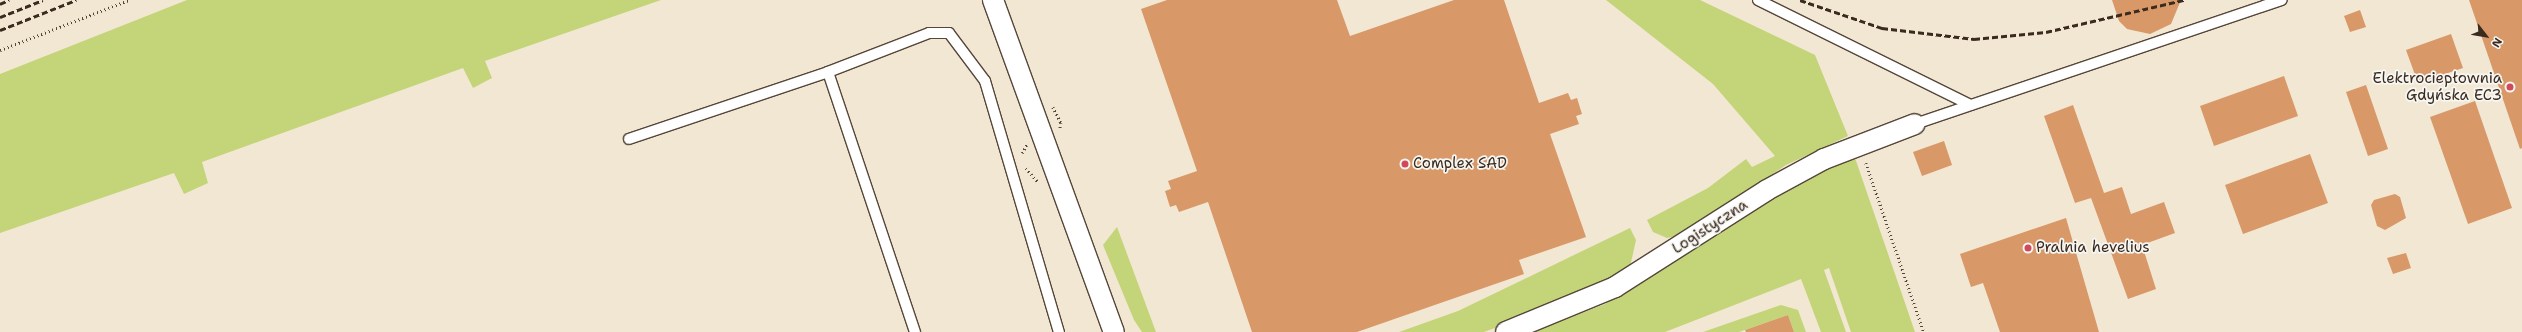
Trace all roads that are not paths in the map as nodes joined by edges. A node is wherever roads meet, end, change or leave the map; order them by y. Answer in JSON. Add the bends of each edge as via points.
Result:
{"nodes":[{"id":1,"x":993,"y":0,"type":"edge"},
{"id":2,"x":1758,"y":0,"type":"edge"},
{"id":3,"x":2282,"y":0,"type":"edge"},
{"id":4,"x":828,"y":72,"type":"junction"},
{"id":5,"x":1970,"y":105,"type":"junction"},
{"id":6,"x":1915,"y":124,"type":"joint"},
{"id":7,"x":629,"y":139,"type":"dead end"},
{"id":8,"x":915,"y":332,"type":"edge"},
{"id":9,"x":1059,"y":332,"type":"edge"},
{"id":10,"x":1114,"y":332,"type":"edge"},
{"id":11,"x":1506,"y":332,"type":"edge"}],
"edges":[{"from":1,"to":10,"type":"street"},
{"from":2,"to":5,"type":"lane"},
{"from":3,"to":5,"type":"lane"},
{"from":4,"to":7,"type":"lane"},
{"from":4,"to":8,"type":"lane"},
{"from":4,"to":9,"type":"lane","via":[[929,33],[949,33],[985,81]]},
{"from":5,"to":6,"type":"lane"},
{"from":6,"to":11,"type":"street","name":"Logistyczna","via":[[1824,159],[1767,190],[1615,287]]}]}
